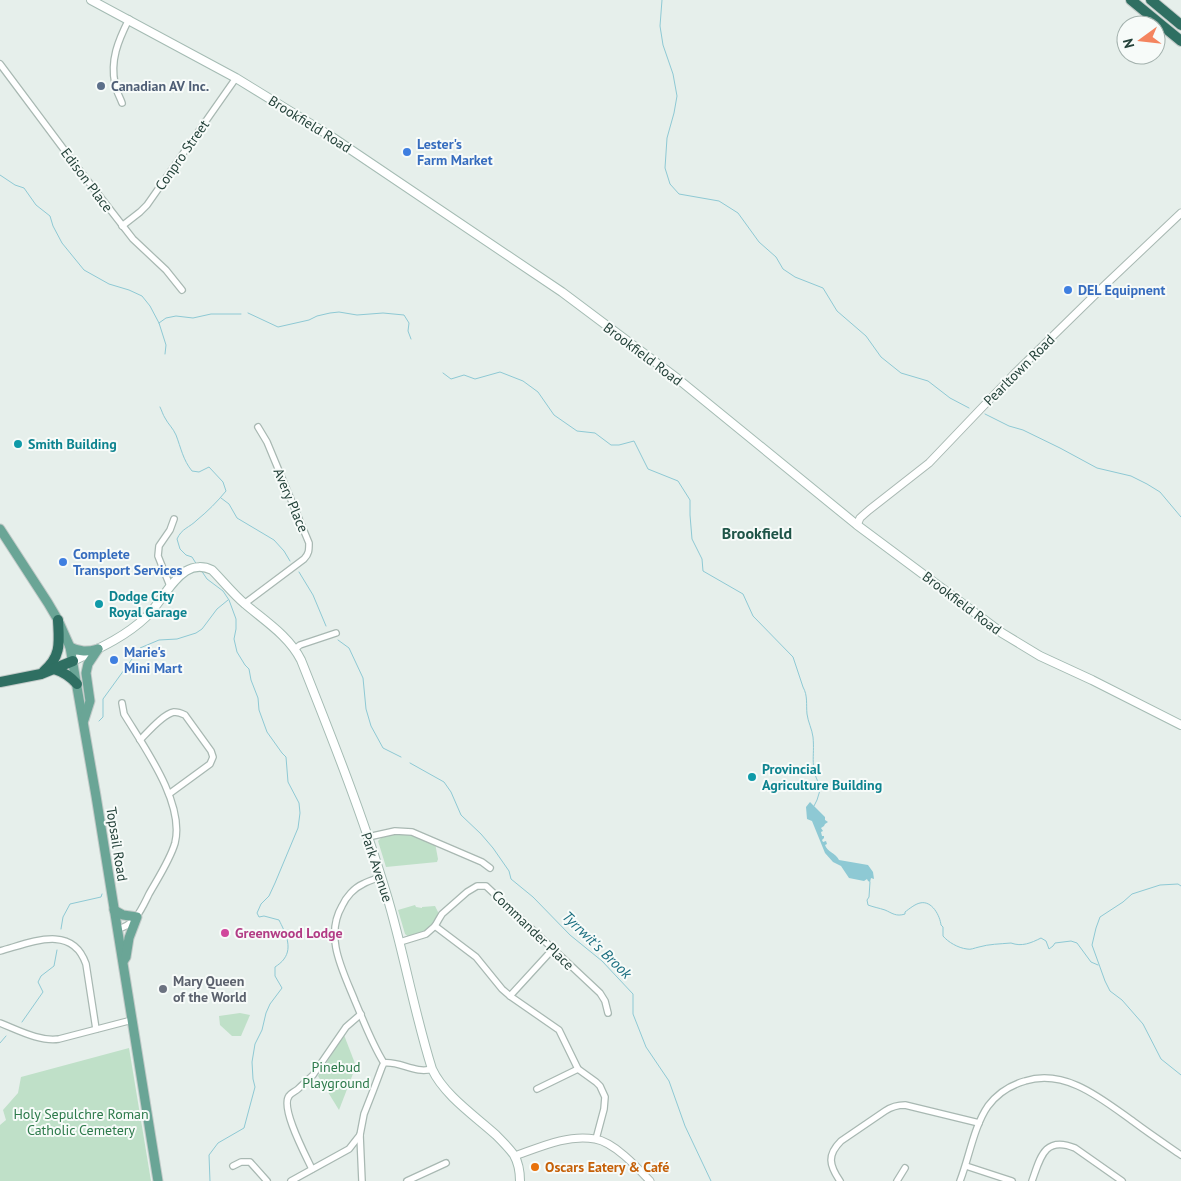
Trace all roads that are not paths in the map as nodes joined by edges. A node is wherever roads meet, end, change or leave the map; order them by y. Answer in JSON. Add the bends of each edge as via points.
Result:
{"nodes":[{"id":1,"x":91,"y":0,"type":"edge"},
{"id":2,"x":1131,"y":0,"type":"edge"},
{"id":3,"x":1151,"y":0,"type":"edge"},
{"id":4,"x":129,"y":20,"type":"junction"},
{"id":5,"x":1181,"y":25,"type":"edge"},
{"id":6,"x":1181,"y":41,"type":"edge"},
{"id":7,"x":0,"y":64,"type":"edge"},
{"id":8,"x":236,"y":78,"type":"junction"},
{"id":9,"x":122,"y":103,"type":"dead end"},
{"id":10,"x":1181,"y":213,"type":"edge"},
{"id":11,"x":122,"y":226,"type":"junction"},
{"id":12,"x":182,"y":290,"type":"dead end"},
{"id":13,"x":258,"y":427,"type":"dead end"},
{"id":14,"x":174,"y":519,"type":"dead end"},
{"id":15,"x":857,"y":525,"type":"junction"},
{"id":16,"x":0,"y":529,"type":"edge"},
{"id":17,"x":170,"y":586,"type":"junction"},
{"id":18,"x":244,"y":604,"type":"junction"},
{"id":19,"x":58,"y":620,"type":"junction"},
{"id":20,"x":336,"y":633,"type":"dead end"},
{"id":21,"x":70,"y":647,"type":"junction"},
{"id":22,"x":98,"y":649,"type":"junction"},
{"id":23,"x":295,"y":649,"type":"junction"},
{"id":24,"x":73,"y":661,"type":"junction"},
{"id":25,"x":54,"y":669,"type":"junction"},
{"id":26,"x":41,"y":674,"type":"junction"},
{"id":27,"x":3,"y":683,"type":"edge"},
{"id":28,"x":77,"y":684,"type":"junction"},
{"id":29,"x":122,"y":703,"type":"dead end"},
{"id":30,"x":83,"y":723,"type":"junction"},
{"id":31,"x":1181,"y":725,"type":"edge"},
{"id":32,"x":140,"y":740,"type":"junction"},
{"id":33,"x":169,"y":794,"type":"junction"},
{"id":34,"x":368,"y":837,"type":"junction"},
{"id":35,"x":490,"y":868,"type":"dead end"},
{"id":36,"x":381,"y":877,"type":"junction"},
{"id":37,"x":114,"y":910,"type":"junction"},
{"id":38,"x":137,"y":917,"type":"junction"},
{"id":39,"x":435,"y":926,"type":"junction"},
{"id":40,"x":118,"y":929,"type":"junction"},
{"id":41,"x":400,"y":942,"type":"junction"},
{"id":42,"x":553,"y":950,"type":"junction"},
{"id":43,"x":0,"y":951,"type":"edge"},
{"id":44,"x":123,"y":961,"type":"junction"},
{"id":45,"x":510,"y":996,"type":"junction"},
{"id":46,"x":608,"y":1013,"type":"dead end"},
{"id":47,"x":361,"y":1014,"type":"junction"},
{"id":48,"x":132,"y":1020,"type":"junction"},
{"id":49,"x":0,"y":1023,"type":"edge"},
{"id":50,"x":96,"y":1029,"type":"junction"},
{"id":51,"x":384,"y":1064,"type":"junction"},
{"id":52,"x":578,"y":1069,"type":"junction"},
{"id":53,"x":432,"y":1070,"type":"junction"},
{"id":54,"x":537,"y":1089,"type":"dead end"},
{"id":55,"x":979,"y":1123,"type":"junction"},
{"id":56,"x":360,"y":1135,"type":"junction"},
{"id":57,"x":596,"y":1139,"type":"junction"},
{"id":58,"x":1181,"y":1155,"type":"edge"},
{"id":59,"x":515,"y":1156,"type":"junction"},
{"id":60,"x":446,"y":1163,"type":"dead end"},
{"id":61,"x":233,"y":1166,"type":"dead end"},
{"id":62,"x":966,"y":1166,"type":"junction"},
{"id":63,"x":904,"y":1168,"type":"dead end"},
{"id":64,"x":312,"y":1169,"type":"junction"},
{"id":65,"x":158,"y":1181,"type":"edge"},
{"id":66,"x":267,"y":1181,"type":"edge"},
{"id":67,"x":291,"y":1181,"type":"edge"},
{"id":68,"x":362,"y":1181,"type":"edge"},
{"id":69,"x":407,"y":1181,"type":"edge"},
{"id":70,"x":520,"y":1181,"type":"edge"},
{"id":71,"x":650,"y":1181,"type":"edge"},
{"id":72,"x":840,"y":1181,"type":"edge"},
{"id":73,"x":897,"y":1181,"type":"edge"},
{"id":74,"x":960,"y":1181,"type":"edge"},
{"id":75,"x":1012,"y":1181,"type":"edge"},
{"id":76,"x":1032,"y":1181,"type":"edge"},
{"id":77,"x":1122,"y":1181,"type":"edge"}],
"edges":[{"from":1,"to":4,"type":"main road","name":"Brookfield Road"},
{"from":2,"to":6,"type":"highway"},
{"from":3,"to":5,"type":"highway"},
{"from":4,"to":8,"type":"main road","name":"Brookfield Road"},
{"from":4,"to":9,"type":"street","via":[[112,62],[115,86]]},
{"from":7,"to":11,"type":"street","name":"Edison Place"},
{"from":8,"to":11,"type":"street","name":"Conpro Street","via":[[147,205]]},
{"from":8,"to":15,"type":"main road","name":"Brookfield Road","via":[[332,137],[562,292],[678,379]]},
{"from":10,"to":15,"type":"street","name":"Pearltown Road","via":[[1015,373],[929,463],[869,510]]},
{"from":11,"to":12,"type":"street","name":"Edison Place"},
{"from":13,"to":18,"type":"street","name":"Avery Place","via":[[309,548],[304,559]]},
{"from":14,"to":17,"type":"street","via":[[158,546],[158,556]]},
{"from":15,"to":31,"type":"main road","name":"Brookfield Road","via":[[1002,633],[1040,656]]},
{"from":16,"to":19,"type":"main road","name":"Topsail Road"},
{"from":17,"to":18,"type":"main road","name":"Park Avenue","via":[[191,568],[205,567],[212,570]]},
{"from":17,"to":22,"type":"main road","via":[[147,617]]},
{"from":18,"to":23,"type":"main road","name":"Park Avenue"},
{"from":19,"to":21,"type":"main road","name":"Topsail Road"},
{"from":19,"to":26,"type":"highway","via":[[58,652]]},
{"from":20,"to":23,"type":"street"},
{"from":21,"to":22,"type":"main road","via":[[86,652]]},
{"from":21,"to":24,"type":"main road","name":"Topsail Road"},
{"from":22,"to":24,"type":"main road"},
{"from":22,"to":30,"type":"main road","via":[[86,673],[90,702]]},
{"from":23,"to":34,"type":"main road","name":"Park Avenue","via":[[344,768]]},
{"from":24,"to":25,"type":"highway"},
{"from":24,"to":28,"type":"main road","name":"Topsail Road"},
{"from":25,"to":26,"type":"highway"},
{"from":25,"to":28,"type":"highway","via":[[68,675]]},
{"from":26,"to":27,"type":"highway"},
{"from":28,"to":30,"type":"main road","name":"Topsail Road"},
{"from":29,"to":32,"type":"street","via":[[124,714]]},
{"from":30,"to":37,"type":"main road","name":"Topsail Road"},
{"from":32,"to":33,"type":"street"},
{"from":32,"to":33,"type":"street","via":[[167,715],[180,712],[211,751],[210,764]]},
{"from":33,"to":38,"type":"street","via":[[176,819],[175,843]]},
{"from":34,"to":35,"type":"street","via":[[395,831],[412,832]]},
{"from":34,"to":36,"type":"main road","name":"Park Avenue"},
{"from":36,"to":41,"type":"main road","name":"Park Avenue"},
{"from":36,"to":47,"type":"street","via":[[361,884],[345,900],[334,931],[337,954]]},
{"from":37,"to":38,"type":"main road"},
{"from":37,"to":40,"type":"main road","name":"Topsail Road"},
{"from":38,"to":40,"type":"street"},
{"from":38,"to":44,"type":"main road"},
{"from":39,"to":41,"type":"street","name":"Commander Place","via":[[426,934]]},
{"from":39,"to":42,"type":"street","name":"Commander Place","via":[[438,918],[467,892],[484,886]]},
{"from":39,"to":45,"type":"street","via":[[476,957]]},
{"from":40,"to":44,"type":"main road","name":"Topsail Road"},
{"from":41,"to":53,"type":"main road","name":"Park Avenue"},
{"from":42,"to":45,"type":"street"},
{"from":42,"to":46,"type":"street","name":"Commander Place","via":[[600,993]]},
{"from":43,"to":50,"type":"street","via":[[50,938],[74,946],[86,964]]},
{"from":44,"to":48,"type":"main road","name":"Topsail Road"},
{"from":45,"to":52,"type":"street","via":[[559,1030]]},
{"from":47,"to":51,"type":"street"},
{"from":47,"to":64,"type":"street","via":[[346,1027],[307,1082],[287,1101],[292,1124]]},
{"from":48,"to":50,"type":"street"},
{"from":48,"to":65,"type":"main road","name":"Topsail Road"},
{"from":49,"to":50,"type":"street","via":[[47,1040]]},
{"from":51,"to":53,"type":"street"},
{"from":51,"to":56,"type":"street","via":[[364,1114]]},
{"from":52,"to":54,"type":"street"},
{"from":52,"to":57,"type":"street","via":[[600,1086],[605,1097]]},
{"from":53,"to":59,"type":"main road","name":"Park Avenue","via":[[448,1093]]},
{"from":55,"to":58,"type":"street","via":[[989,1105],[1012,1086],[1034,1078],[1051,1078],[1088,1091]]},
{"from":55,"to":62,"type":"street"},
{"from":55,"to":72,"type":"street","via":[[906,1105],[890,1108],[836,1147],[831,1164]]},
{"from":56,"to":64,"type":"street","via":[[348,1149]]},
{"from":56,"to":68,"type":"street"},
{"from":57,"to":59,"type":"street","via":[[568,1139]]},
{"from":57,"to":71,"type":"street","via":[[624,1154]]},
{"from":59,"to":70,"type":"main road"},
{"from":60,"to":69,"type":"street"},
{"from":61,"to":66,"type":"street","via":[[250,1162]]},
{"from":62,"to":74,"type":"street"},
{"from":62,"to":75,"type":"street"},
{"from":63,"to":73,"type":"street"},
{"from":64,"to":67,"type":"street"},
{"from":76,"to":77,"type":"street","via":[[1041,1155],[1057,1145],[1074,1148]]}]}
